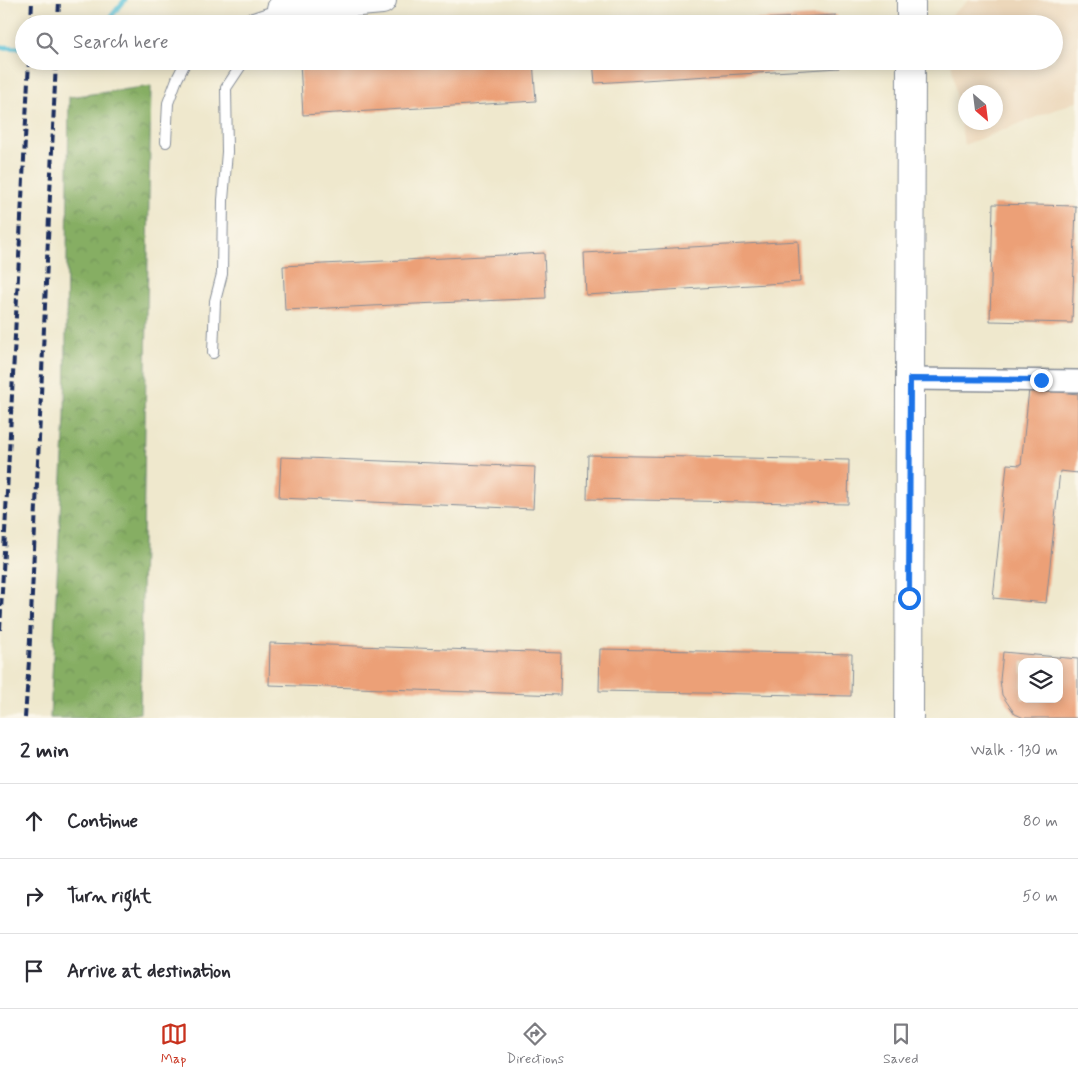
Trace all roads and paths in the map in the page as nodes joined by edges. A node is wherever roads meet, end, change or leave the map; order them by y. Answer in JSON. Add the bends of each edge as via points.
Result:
{"nodes":[{"id":1,"x":382,"y":0,"type":"edge"},
{"id":2,"x":911,"y":0,"type":"edge"},
{"id":3,"x":283,"y":15,"type":"edge"},
{"id":4,"x":911,"y":15,"type":"edge"},
{"id":5,"x":181,"y":70,"type":"edge"},
{"id":6,"x":238,"y":70,"type":"edge"},
{"id":7,"x":910,"y":70,"type":"edge"},
{"id":8,"x":166,"y":142,"type":"dead end"},
{"id":9,"x":213,"y":353,"type":"dead end"},
{"id":10,"x":910,"y":379,"type":"junction"},
{"id":11,"x":1078,"y":381,"type":"edge"},
{"id":12,"x":909,"y":718,"type":"edge"}],
"edges":[{"from":1,"to":3,"type":"street"},
{"from":2,"to":4,"type":"street"},
{"from":5,"to":8,"type":"lane","via":[[168,102]]},
{"from":6,"to":9,"type":"lane","via":[[226,88],[222,274],[215,301]]},
{"from":7,"to":10,"type":"street"},
{"from":10,"to":11,"type":"street"},
{"from":10,"to":12,"type":"street"}]}
